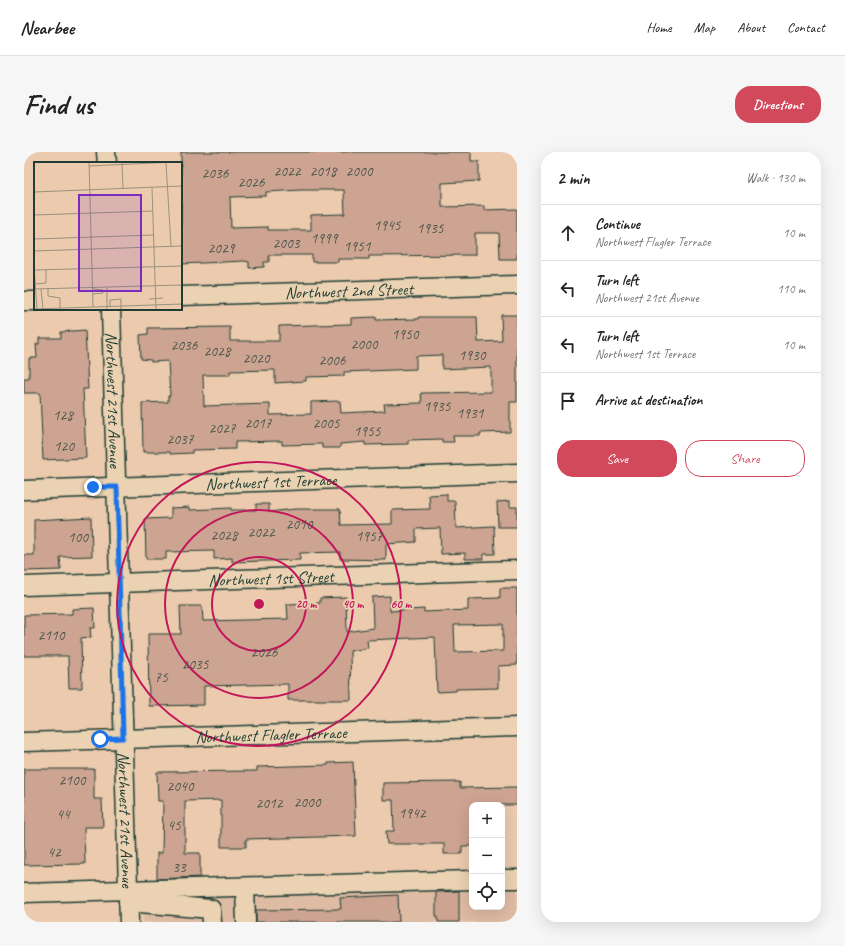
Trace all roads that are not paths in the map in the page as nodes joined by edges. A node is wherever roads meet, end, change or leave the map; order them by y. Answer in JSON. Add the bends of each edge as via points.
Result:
{"nodes":[{"id":1,"x":106,"y":152,"type":"edge"},
{"id":2,"x":107,"y":162,"type":"edge"},
{"id":3,"x":517,"y":285,"type":"edge"},
{"id":4,"x":182,"y":296,"type":"edge"},
{"id":5,"x":111,"y":310,"type":"edge"},
{"id":6,"x":517,"y":473,"type":"edge"},
{"id":7,"x":117,"y":487,"type":"junction"},
{"id":8,"x":24,"y":490,"type":"edge"},
{"id":9,"x":517,"y":570,"type":"edge"},
{"id":10,"x":119,"y":583,"type":"junction"},
{"id":11,"x":24,"y":586,"type":"edge"},
{"id":12,"x":517,"y":727,"type":"edge"},
{"id":13,"x":123,"y":738,"type":"junction"},
{"id":14,"x":24,"y":742,"type":"edge"},
{"id":15,"x":505,"y":879,"type":"edge"},
{"id":16,"x":517,"y":879,"type":"edge"},
{"id":17,"x":469,"y":880,"type":"edge"},
{"id":18,"x":245,"y":887,"type":"junction"},
{"id":19,"x":24,"y":893,"type":"edge"},
{"id":20,"x":128,"y":896,"type":"junction"},
{"id":21,"x":129,"y":922,"type":"edge"},
{"id":22,"x":212,"y":922,"type":"edge"},
{"id":23,"x":246,"y":922,"type":"edge"}],
"edges":[{"from":1,"to":2,"type":"street"},
{"from":3,"to":4,"type":"street","name":"Northwest 2nd Street"},
{"from":5,"to":7,"type":"street","name":"Northwest 21st Avenue"},
{"from":6,"to":7,"type":"street","name":"Northwest 1st Terrace"},
{"from":7,"to":8,"type":"street","name":"Northwest 1st Terrace"},
{"from":7,"to":10,"type":"street","name":"Northwest 21st Avenue"},
{"from":9,"to":10,"type":"street","name":"Northwest 1st Street"},
{"from":10,"to":11,"type":"street","name":"Northwest 1st Street"},
{"from":10,"to":13,"type":"street","name":"Northwest 21st Avenue"},
{"from":12,"to":13,"type":"street","name":"Northwest Flagler Terrace"},
{"from":13,"to":14,"type":"street","name":"Northwest Flagler Terrace"},
{"from":13,"to":20,"type":"street","name":"Northwest 21st Avenue"},
{"from":15,"to":16,"type":"street"},
{"from":17,"to":18,"type":"street"},
{"from":18,"to":20,"type":"street"},
{"from":18,"to":23,"type":"street"},
{"from":19,"to":20,"type":"street"},
{"from":20,"to":21,"type":"street","name":"Northwest 21st Avenue"},
{"from":20,"to":22,"type":"street","via":[[211,909]]}]}
